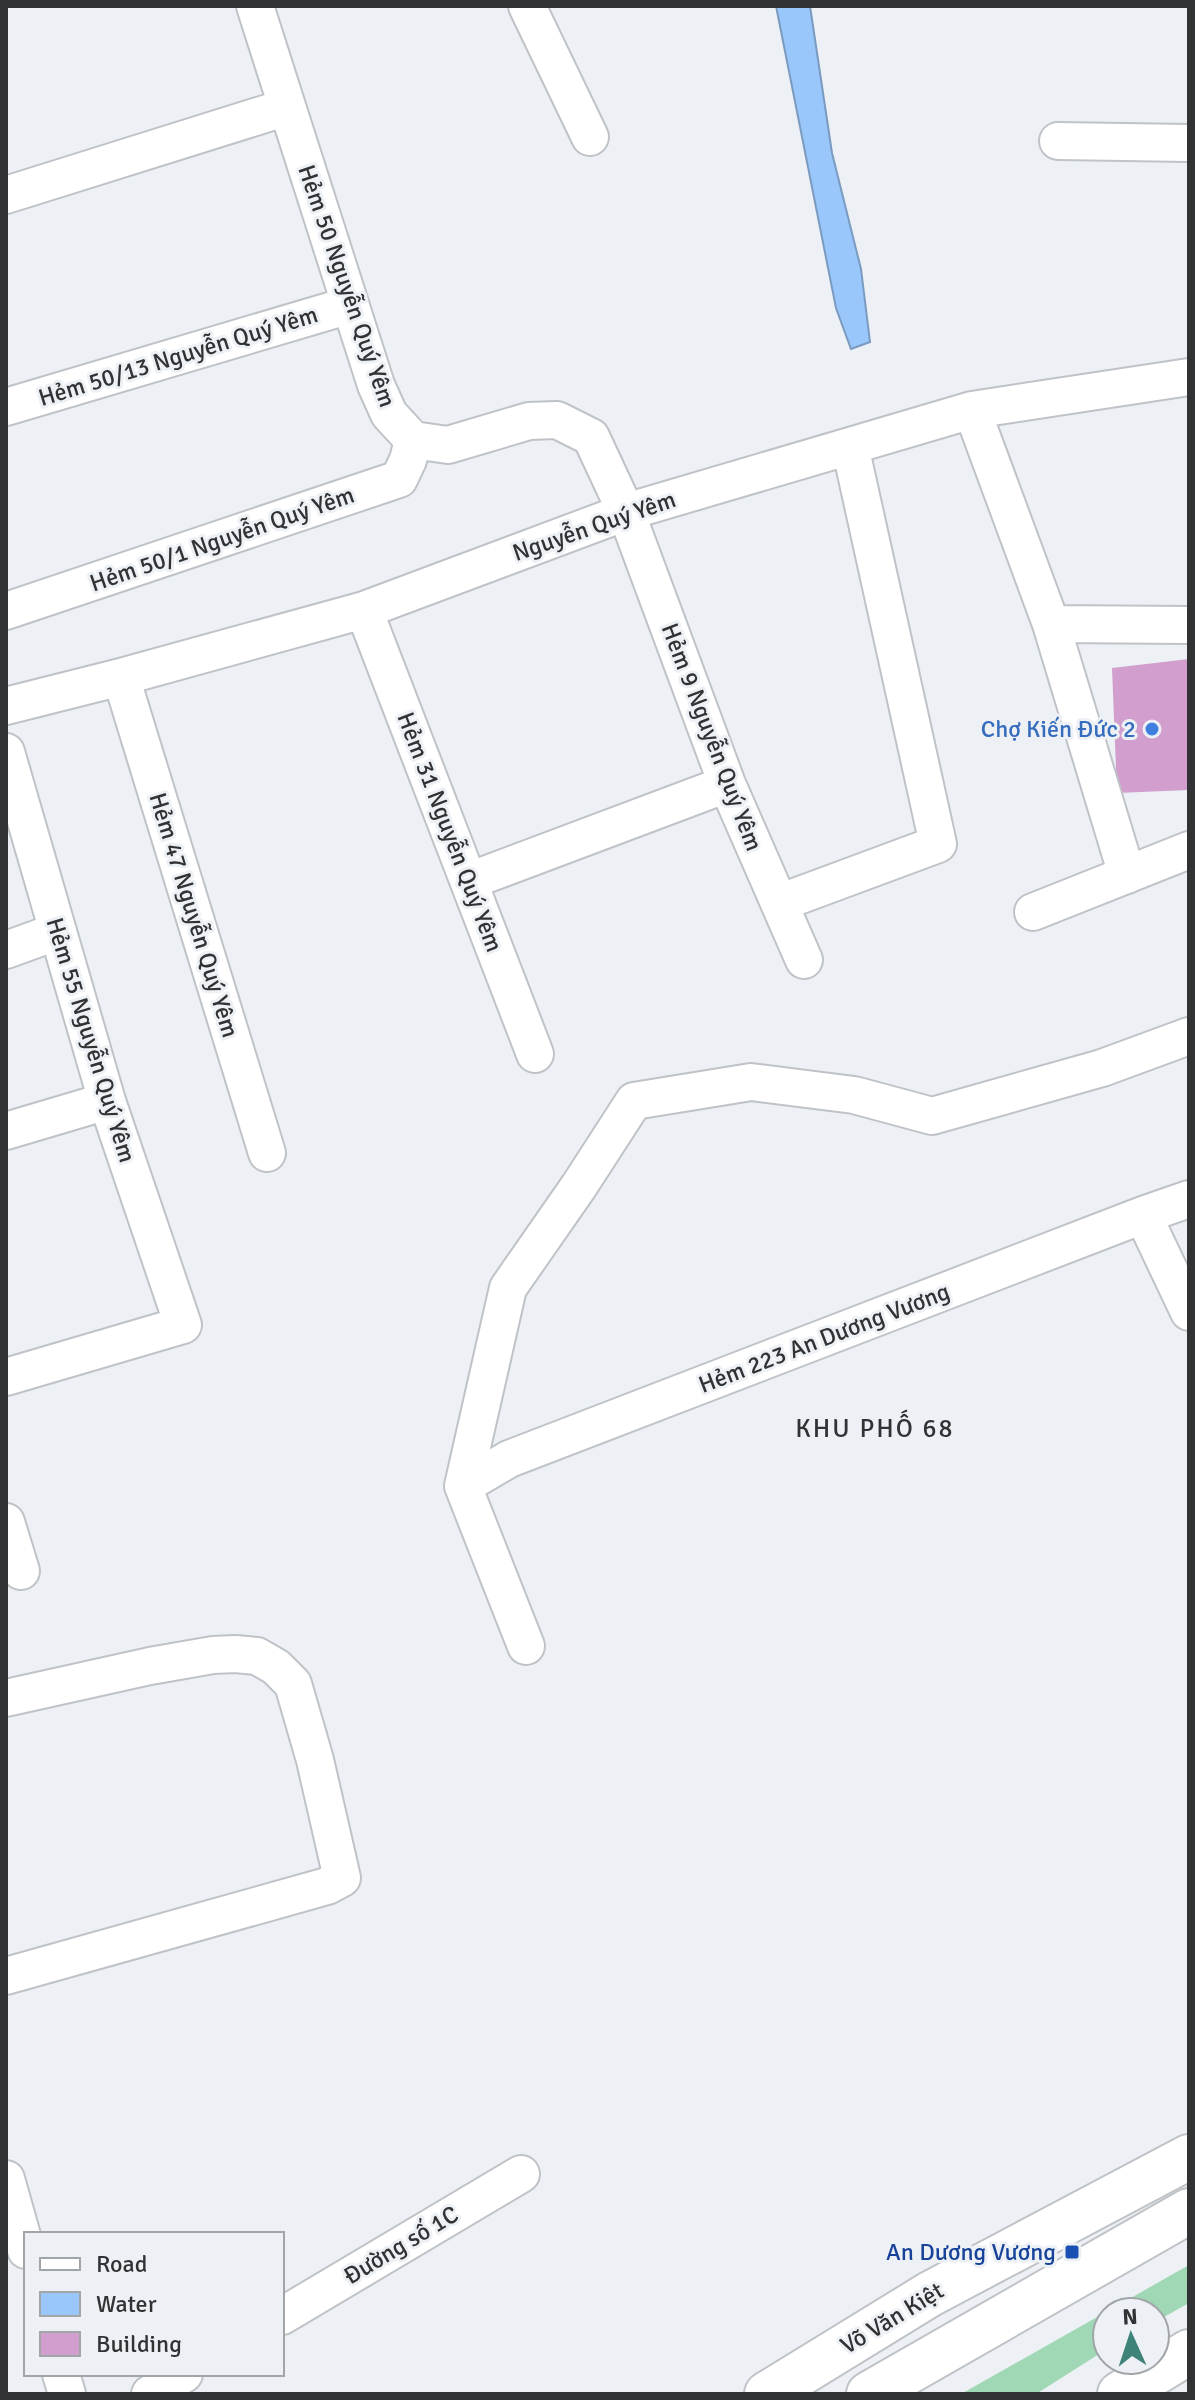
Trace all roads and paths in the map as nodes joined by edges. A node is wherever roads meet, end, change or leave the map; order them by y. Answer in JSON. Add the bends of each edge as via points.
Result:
{"nodes":[{"id":1,"x":255,"y":6,"type":"edge"},
{"id":2,"x":527,"y":6,"type":"edge"},
{"id":3,"x":287,"y":107,"type":"junction"},
{"id":4,"x":590,"y":137,"type":"dead end"},
{"id":5,"x":1058,"y":141,"type":"dead end"},
{"id":6,"x":1189,"y":143,"type":"edge"},
{"id":7,"x":6,"y":195,"type":"edge"},
{"id":8,"x":350,"y":305,"type":"junction"},
{"id":9,"x":1189,"y":377,"type":"edge"},
{"id":10,"x":6,"y":407,"type":"edge"},
{"id":11,"x":972,"y":410,"type":"junction"},
{"id":12,"x":413,"y":440,"type":"junction"},
{"id":13,"x":850,"y":446,"type":"junction"},
{"id":14,"x":626,"y":512,"type":"junction"},
{"id":15,"x":364,"y":610,"type":"junction"},
{"id":16,"x":6,"y":611,"type":"edge"},
{"id":17,"x":1051,"y":624,"type":"junction"},
{"id":18,"x":1189,"y":625,"type":"edge"},
{"id":19,"x":121,"y":677,"type":"junction"},
{"id":20,"x":6,"y":706,"type":"edge"},
{"id":21,"x":6,"y":752,"type":"edge"},
{"id":22,"x":727,"y":784,"type":"junction"},
{"id":23,"x":1189,"y":850,"type":"edge"},
{"id":24,"x":1127,"y":875,"type":"junction"},
{"id":25,"x":469,"y":881,"type":"junction"},
{"id":26,"x":779,"y":903,"type":"junction"},
{"id":27,"x":1033,"y":912,"type":"dead end"},
{"id":28,"x":58,"y":931,"type":"junction"},
{"id":29,"x":6,"y":950,"type":"edge"},
{"id":30,"x":804,"y":960,"type":"dead end"},
{"id":31,"x":1189,"y":1036,"type":"edge"},
{"id":32,"x":535,"y":1054,"type":"dead end"},
{"id":33,"x":107,"y":1101,"type":"junction"},
{"id":34,"x":6,"y":1131,"type":"edge"},
{"id":35,"x":267,"y":1153,"type":"dead end"},
{"id":36,"x":1189,"y":1199,"type":"edge"},
{"id":37,"x":1143,"y":1215,"type":"junction"},
{"id":38,"x":1189,"y":1312,"type":"edge"},
{"id":39,"x":6,"y":1377,"type":"edge"},
{"id":40,"x":463,"y":1486,"type":"junction"},
{"id":41,"x":6,"y":1522,"type":"edge"},
{"id":42,"x":21,"y":1571,"type":"dead end"},
{"id":43,"x":526,"y":1646,"type":"dead end"},
{"id":44,"x":6,"y":1698,"type":"edge"},
{"id":45,"x":6,"y":1976,"type":"edge"},
{"id":46,"x":1189,"y":2157,"type":"edge"},
{"id":47,"x":521,"y":2174,"type":"dead end"},
{"id":48,"x":6,"y":2179,"type":"edge"},
{"id":49,"x":1189,"y":2211,"type":"edge"},
{"id":50,"x":24,"y":2243,"type":"edge"},
{"id":51,"x":284,"y":2315,"type":"edge"},
{"id":52,"x":1189,"y":2352,"type":"edge"},
{"id":53,"x":181,"y":2376,"type":"edge"},
{"id":54,"x":150,"y":2394,"type":"edge"},
{"id":55,"x":767,"y":2394,"type":"edge"},
{"id":56,"x":869,"y":2394,"type":"edge"},
{"id":57,"x":1120,"y":2394,"type":"edge"}],
"edges":[{"from":1,"to":3,"type":"street","name":"Hẻm 50 Nguyễn Quý Yêm"},
{"from":2,"to":4,"type":"street"},
{"from":3,"to":7,"type":"street"},
{"from":3,"to":8,"type":"street","name":"Hẻm 50 Nguyễn Quý Yêm"},
{"from":5,"to":6,"type":"street"},
{"from":8,"to":10,"type":"street","name":"Hẻm 50/13 Nguyễn Quý Yêm"},
{"from":8,"to":12,"type":"street","name":"Hẻm 50 Nguyễn Quý Yêm","via":[[389,414]]},
{"from":9,"to":11,"type":"street","name":"Nguyễn Quý Yêm"},
{"from":11,"to":13,"type":"street","name":"Nguyễn Quý Yêm"},
{"from":11,"to":17,"type":"street"},
{"from":12,"to":14,"type":"street","via":[[448,445],[529,421],[557,420],[591,437]]},
{"from":12,"to":16,"type":"street","name":"Hẻm 50/1 Nguyễn Quý Yêm","via":[[399,479]]},
{"from":13,"to":14,"type":"street","name":"Nguyễn Quý Yêm"},
{"from":13,"to":26,"type":"street","via":[[938,844]]},
{"from":14,"to":15,"type":"street","name":"Nguyễn Quý Yêm"},
{"from":14,"to":22,"type":"street","name":"Hẻm 9 Nguyễn Quý Yêm"},
{"from":15,"to":19,"type":"street","name":"Nguyễn Quý Yêm"},
{"from":15,"to":25,"type":"street","name":"Hẻm 31 Nguyễn Quý Yêm"},
{"from":17,"to":18,"type":"street"},
{"from":17,"to":24,"type":"street"},
{"from":19,"to":20,"type":"street","name":"Nguyễn Quý Yêm"},
{"from":19,"to":35,"type":"street","name":"Hẻm 47 Nguyễn Quý Yêm"},
{"from":21,"to":28,"type":"street","name":"Hẻm 55 Nguyễn Quý Yêm"},
{"from":22,"to":25,"type":"street"},
{"from":22,"to":26,"type":"street","name":"Hẻm 9 Nguyễn Quý Yêm"},
{"from":23,"to":24,"type":"street"},
{"from":24,"to":27,"type":"street"},
{"from":25,"to":32,"type":"street","name":"Hẻm 31 Nguyễn Quý Yêm"},
{"from":26,"to":30,"type":"street","name":"Hẻm 9 Nguyễn Quý Yêm"},
{"from":28,"to":29,"type":"street"},
{"from":28,"to":33,"type":"street","name":"Hẻm 55 Nguyễn Quý Yêm"},
{"from":31,"to":40,"type":"street","via":[[1102,1068],[932,1116],[854,1095],[751,1082],[634,1101],[508,1288]]},
{"from":33,"to":34,"type":"street"},
{"from":33,"to":39,"type":"street","name":"Hẻm 55 Nguyễn Quý Yêm","via":[[183,1325]]},
{"from":36,"to":37,"type":"street","name":"Hẻm 223 An Dương Vương"},
{"from":37,"to":38,"type":"street"},
{"from":37,"to":40,"type":"street","name":"Hẻm 223 An Dương Vương","via":[[509,1459]]},
{"from":40,"to":43,"type":"street"},
{"from":41,"to":42,"type":"street"},
{"from":44,"to":45,"type":"street","via":[[197,1658],[257,1656],[293,1684],[342,1878]]},
{"from":46,"to":55,"type":"main road","name":"Võ Văn Kiệt","via":[[930,2294]]},
{"from":47,"to":51,"type":"street","name":"Đường số 1C"},
{"from":48,"to":50,"type":"street"},
{"from":49,"to":56,"type":"main road"},
{"from":52,"to":57,"type":"main road"},
{"from":53,"to":54,"type":"street"}]}
